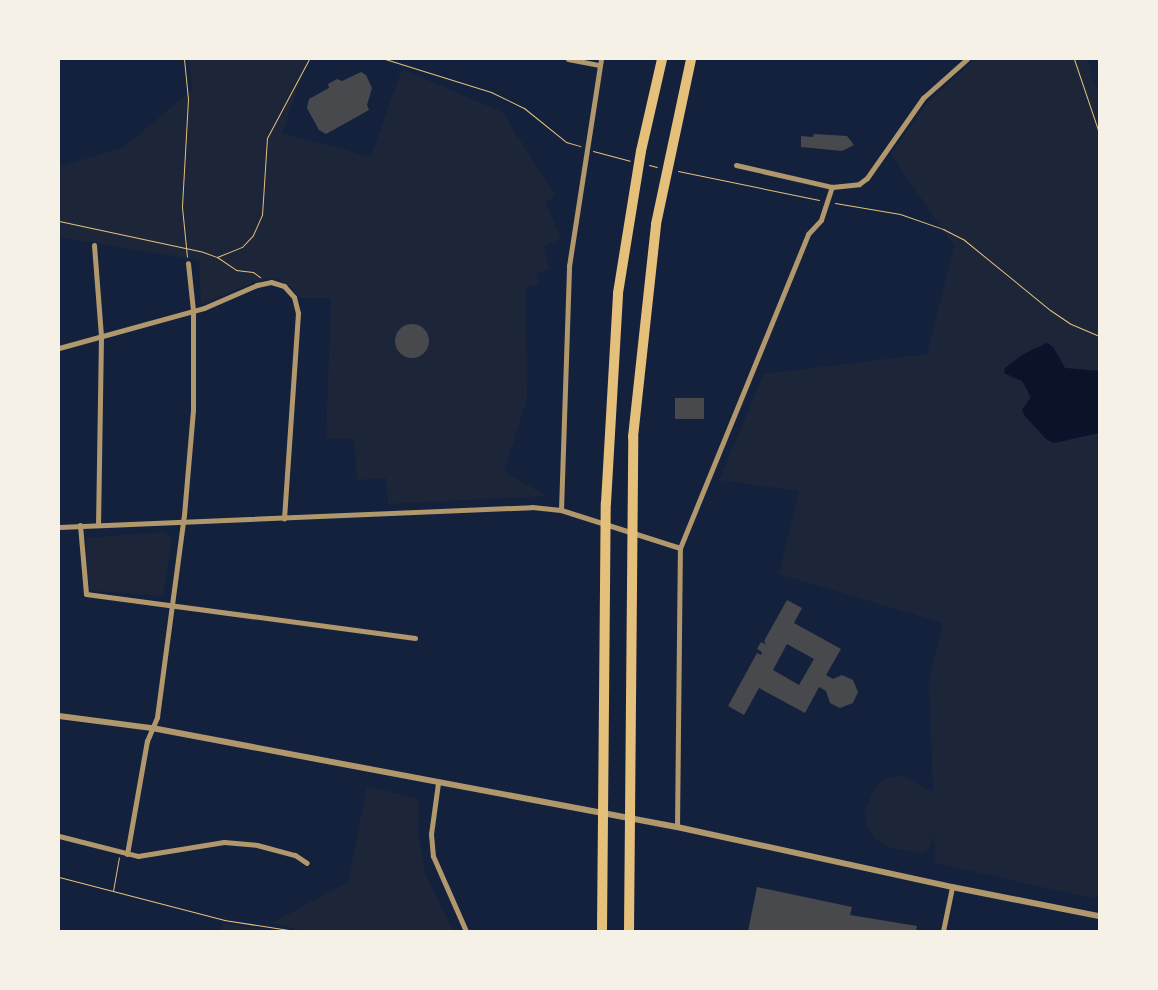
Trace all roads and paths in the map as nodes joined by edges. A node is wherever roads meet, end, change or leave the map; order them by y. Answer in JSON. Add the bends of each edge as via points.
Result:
{"nodes":[{"id":1,"x":184,"y":59,"type":"edge"},
{"id":2,"x":309,"y":59,"type":"edge"},
{"id":3,"x":385,"y":59,"type":"edge"},
{"id":4,"x":568,"y":59,"type":"edge"},
{"id":5,"x":662,"y":59,"type":"edge"},
{"id":6,"x":691,"y":59,"type":"edge"},
{"id":7,"x":967,"y":59,"type":"edge"},
{"id":8,"x":1074,"y":59,"type":"edge"},
{"id":9,"x":600,"y":62,"type":"edge"},
{"id":10,"x":1099,"y":133,"type":"edge"},
{"id":11,"x":583,"y":147,"type":"dead end"},
{"id":12,"x":591,"y":150,"type":"dead end"},
{"id":13,"x":633,"y":162,"type":"dead end"},
{"id":14,"x":642,"y":164,"type":"dead end"},
{"id":15,"x":736,"y":165,"type":"dead end"},
{"id":16,"x":660,"y":168,"type":"dead end"},
{"id":17,"x":677,"y":171,"type":"dead end"},
{"id":18,"x":832,"y":187,"type":"junction"},
{"id":19,"x":828,"y":202,"type":"junction"},
{"id":20,"x":59,"y":221,"type":"edge"},
{"id":21,"x":94,"y":245,"type":"dead end"},
{"id":22,"x":186,"y":247,"type":"junction"},
{"id":23,"x":217,"y":257,"type":"junction"},
{"id":24,"x":188,"y":263,"type":"joint"},
{"id":25,"x":264,"y":283,"type":"junction"},
{"id":26,"x":193,"y":310,"type":"junction"},
{"id":27,"x":101,"y":336,"type":"junction"},
{"id":28,"x":1099,"y":336,"type":"edge"},
{"id":29,"x":59,"y":348,"type":"edge"},
{"id":30,"x":561,"y":510,"type":"junction"},
{"id":31,"x":284,"y":519,"type":"junction"},
{"id":32,"x":182,"y":522,"type":"junction"},
{"id":33,"x":98,"y":525,"type":"junction"},
{"id":34,"x":80,"y":526,"type":"junction"},
{"id":35,"x":59,"y":527,"type":"edge"},
{"id":36,"x":680,"y":548,"type":"junction"},
{"id":37,"x":173,"y":604,"type":"junction"},
{"id":38,"x":415,"y":638,"type":"dead end"},
{"id":39,"x":59,"y":716,"type":"edge"},
{"id":40,"x":152,"y":728,"type":"junction"},
{"id":41,"x":438,"y":783,"type":"junction"},
{"id":42,"x":677,"y":827,"type":"junction"},
{"id":43,"x":59,"y":836,"type":"edge"},
{"id":44,"x":120,"y":853,"type":"junction"},
{"id":45,"x":127,"y":854,"type":"junction"},
{"id":46,"x":307,"y":863,"type":"dead end"},
{"id":47,"x":59,"y":877,"type":"edge"},
{"id":48,"x":952,"y":887,"type":"junction"},
{"id":49,"x":112,"y":892,"type":"junction"},
{"id":50,"x":1099,"y":916,"type":"edge"},
{"id":51,"x":295,"y":931,"type":"edge"},
{"id":52,"x":466,"y":931,"type":"edge"},
{"id":53,"x":602,"y":931,"type":"edge"},
{"id":54,"x":629,"y":931,"type":"edge"},
{"id":55,"x":943,"y":931,"type":"edge"}],
"edges":[{"from":1,"to":22,"type":"path","via":[[188,99],[182,200]]},
{"from":2,"to":23,"type":"path","via":[[299,84],[267,138],[262,209],[253,235],[242,247]]},
{"from":3,"to":11,"type":"path","via":[[491,92],[524,108],[566,142]]},
{"from":4,"to":9,"type":"street"},
{"from":5,"to":53,"type":"highway","via":[[635,182],[618,293],[606,503],[600,849]]},
{"from":6,"to":54,"type":"highway","via":[[664,186],[646,293],[633,437]]},
{"from":7,"to":18,"type":"street","via":[[923,98],[867,178],[850,187]]},
{"from":8,"to":10,"type":"path"},
{"from":9,"to":30,"type":"street","via":[[569,266]]},
{"from":12,"to":13,"type":"path"},
{"from":14,"to":16,"type":"path"},
{"from":15,"to":18,"type":"street"},
{"from":17,"to":19,"type":"path"},
{"from":18,"to":19,"type":"street"},
{"from":19,"to":28,"type":"path","via":[[900,214],[943,229],[963,239],[1050,310]]},
{"from":19,"to":36,"type":"street","via":[[821,220],[808,234]]},
{"from":20,"to":22,"type":"path"},
{"from":21,"to":27,"type":"street"},
{"from":22,"to":23,"type":"path"},
{"from":22,"to":24,"type":"path"},
{"from":23,"to":25,"type":"path","via":[[236,270],[256,274]]},
{"from":24,"to":26,"type":"street"},
{"from":25,"to":26,"type":"street"},
{"from":25,"to":31,"type":"street","via":[[277,284],[290,291],[298,313]]},
{"from":26,"to":27,"type":"street"},
{"from":26,"to":32,"type":"street","via":[[193,409]]},
{"from":27,"to":29,"type":"street"},
{"from":27,"to":33,"type":"street"},
{"from":30,"to":31,"type":"street","via":[[466,508]]},
{"from":30,"to":36,"type":"street"},
{"from":31,"to":32,"type":"street"},
{"from":32,"to":33,"type":"street"},
{"from":32,"to":37,"type":"street"},
{"from":33,"to":34,"type":"street"},
{"from":34,"to":35,"type":"street"},
{"from":34,"to":37,"type":"street","via":[[86,594]]},
{"from":36,"to":42,"type":"street"},
{"from":37,"to":38,"type":"street"},
{"from":37,"to":40,"type":"street","via":[[157,717]]},
{"from":39,"to":40,"type":"street"},
{"from":40,"to":41,"type":"street"},
{"from":40,"to":45,"type":"street"},
{"from":41,"to":42,"type":"street"},
{"from":41,"to":52,"type":"street","via":[[431,834],[433,856]]},
{"from":42,"to":48,"type":"street"},
{"from":43,"to":44,"type":"street"},
{"from":44,"to":45,"type":"street"},
{"from":44,"to":49,"type":"path"},
{"from":45,"to":46,"type":"street","via":[[156,855],[224,842],[257,845],[295,855]]},
{"from":47,"to":49,"type":"path"},
{"from":48,"to":50,"type":"street"},
{"from":48,"to":55,"type":"street"},
{"from":49,"to":51,"type":"path","via":[[224,920]]}]}
